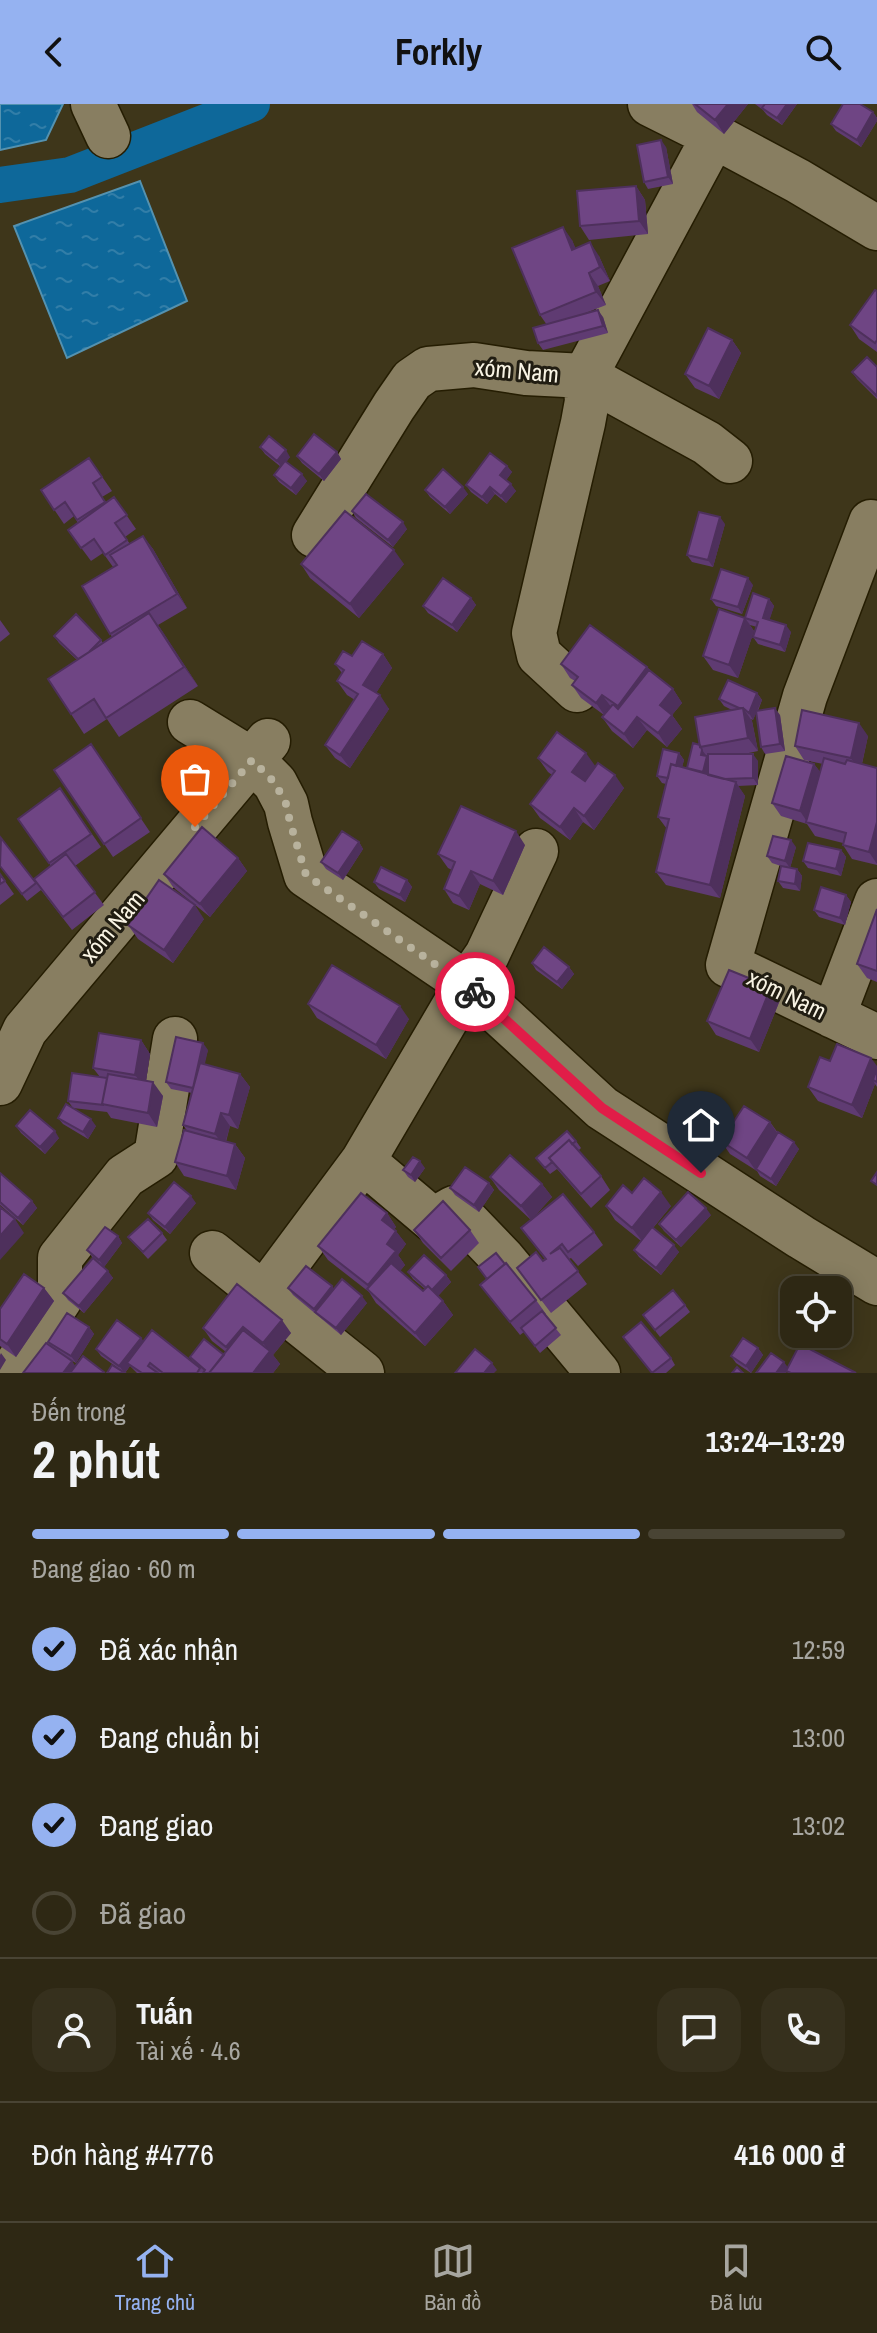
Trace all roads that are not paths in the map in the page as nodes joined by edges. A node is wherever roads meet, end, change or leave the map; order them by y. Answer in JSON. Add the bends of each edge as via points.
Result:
{"nodes":[{"id":1,"x":650,"y":104,"type":"edge"},
{"id":2,"x":714,"y":136,"type":"junction"},
{"id":3,"x":877,"y":228,"type":"edge"},
{"id":4,"x":585,"y":376,"type":"junction"},
{"id":5,"x":730,"y":461,"type":"dead end"},
{"id":6,"x":871,"y":522,"type":"dead end"},
{"id":7,"x":314,"y":535,"type":"dead end"},
{"id":8,"x":577,"y":690,"type":"edge"},
{"id":9,"x":190,"y":722,"type":"dead end"},
{"id":10,"x":260,"y":750,"type":"junction"},
{"id":11,"x":536,"y":851,"type":"dead end"},
{"id":12,"x":877,"y":901,"type":"edge"},
{"id":13,"x":467,"y":984,"type":"junction"},
{"id":14,"x":833,"y":1016,"type":"junction"},
{"id":15,"x":12,"y":1023,"type":"edge"},
{"id":16,"x":877,"y":1037,"type":"edge"},
{"id":17,"x":175,"y":1039,"type":"edge"},
{"id":18,"x":0,"y":1083,"type":"edge"},
{"id":19,"x":363,"y":1161,"type":"junction"},
{"id":20,"x":212,"y":1253,"type":"dead end"},
{"id":21,"x":877,"y":1283,"type":"edge"},
{"id":22,"x":264,"y":1294,"type":"junction"},
{"id":23,"x":11,"y":1373,"type":"edge"},
{"id":24,"x":362,"y":1373,"type":"edge"},
{"id":25,"x":598,"y":1373,"type":"edge"}],
"edges":[{"from":1,"to":2,"type":"lane"},
{"from":2,"to":3,"type":"lane"},
{"from":2,"to":4,"type":"lane","name":"xóm Nam"},
{"from":4,"to":5,"type":"lane"},
{"from":4,"to":7,"type":"lane","name":"xóm Nam","via":[[474,365],[428,369],[412,380],[394,406]]},
{"from":4,"to":8,"type":"lane","via":[[583,423],[534,633],[539,655]]},
{"from":6,"to":14,"type":"lane","name":"xóm Nam","via":[[805,696],[728,965]]},
{"from":9,"to":10,"type":"lane"},
{"from":10,"to":13,"type":"lane","via":[[286,804],[306,875]]},
{"from":10,"to":15,"type":"lane","name":"xóm Nam"},
{"from":11,"to":13,"type":"lane","via":[[487,955]]},
{"from":12,"to":14,"type":"lane"},
{"from":13,"to":19,"type":"lane"},
{"from":13,"to":21,"type":"lane","via":[[602,1108]]},
{"from":14,"to":16,"type":"lane","name":"xóm Nam"},
{"from":15,"to":18,"type":"lane","name":"xóm Nam"},
{"from":17,"to":23,"type":"lane","via":[[156,1156],[125,1176],[60,1258],[60,1299]]},
{"from":19,"to":22,"type":"lane"},
{"from":19,"to":25,"type":"lane","via":[[433,1220],[454,1208]]},
{"from":20,"to":22,"type":"lane"},
{"from":22,"to":24,"type":"lane"}]}
